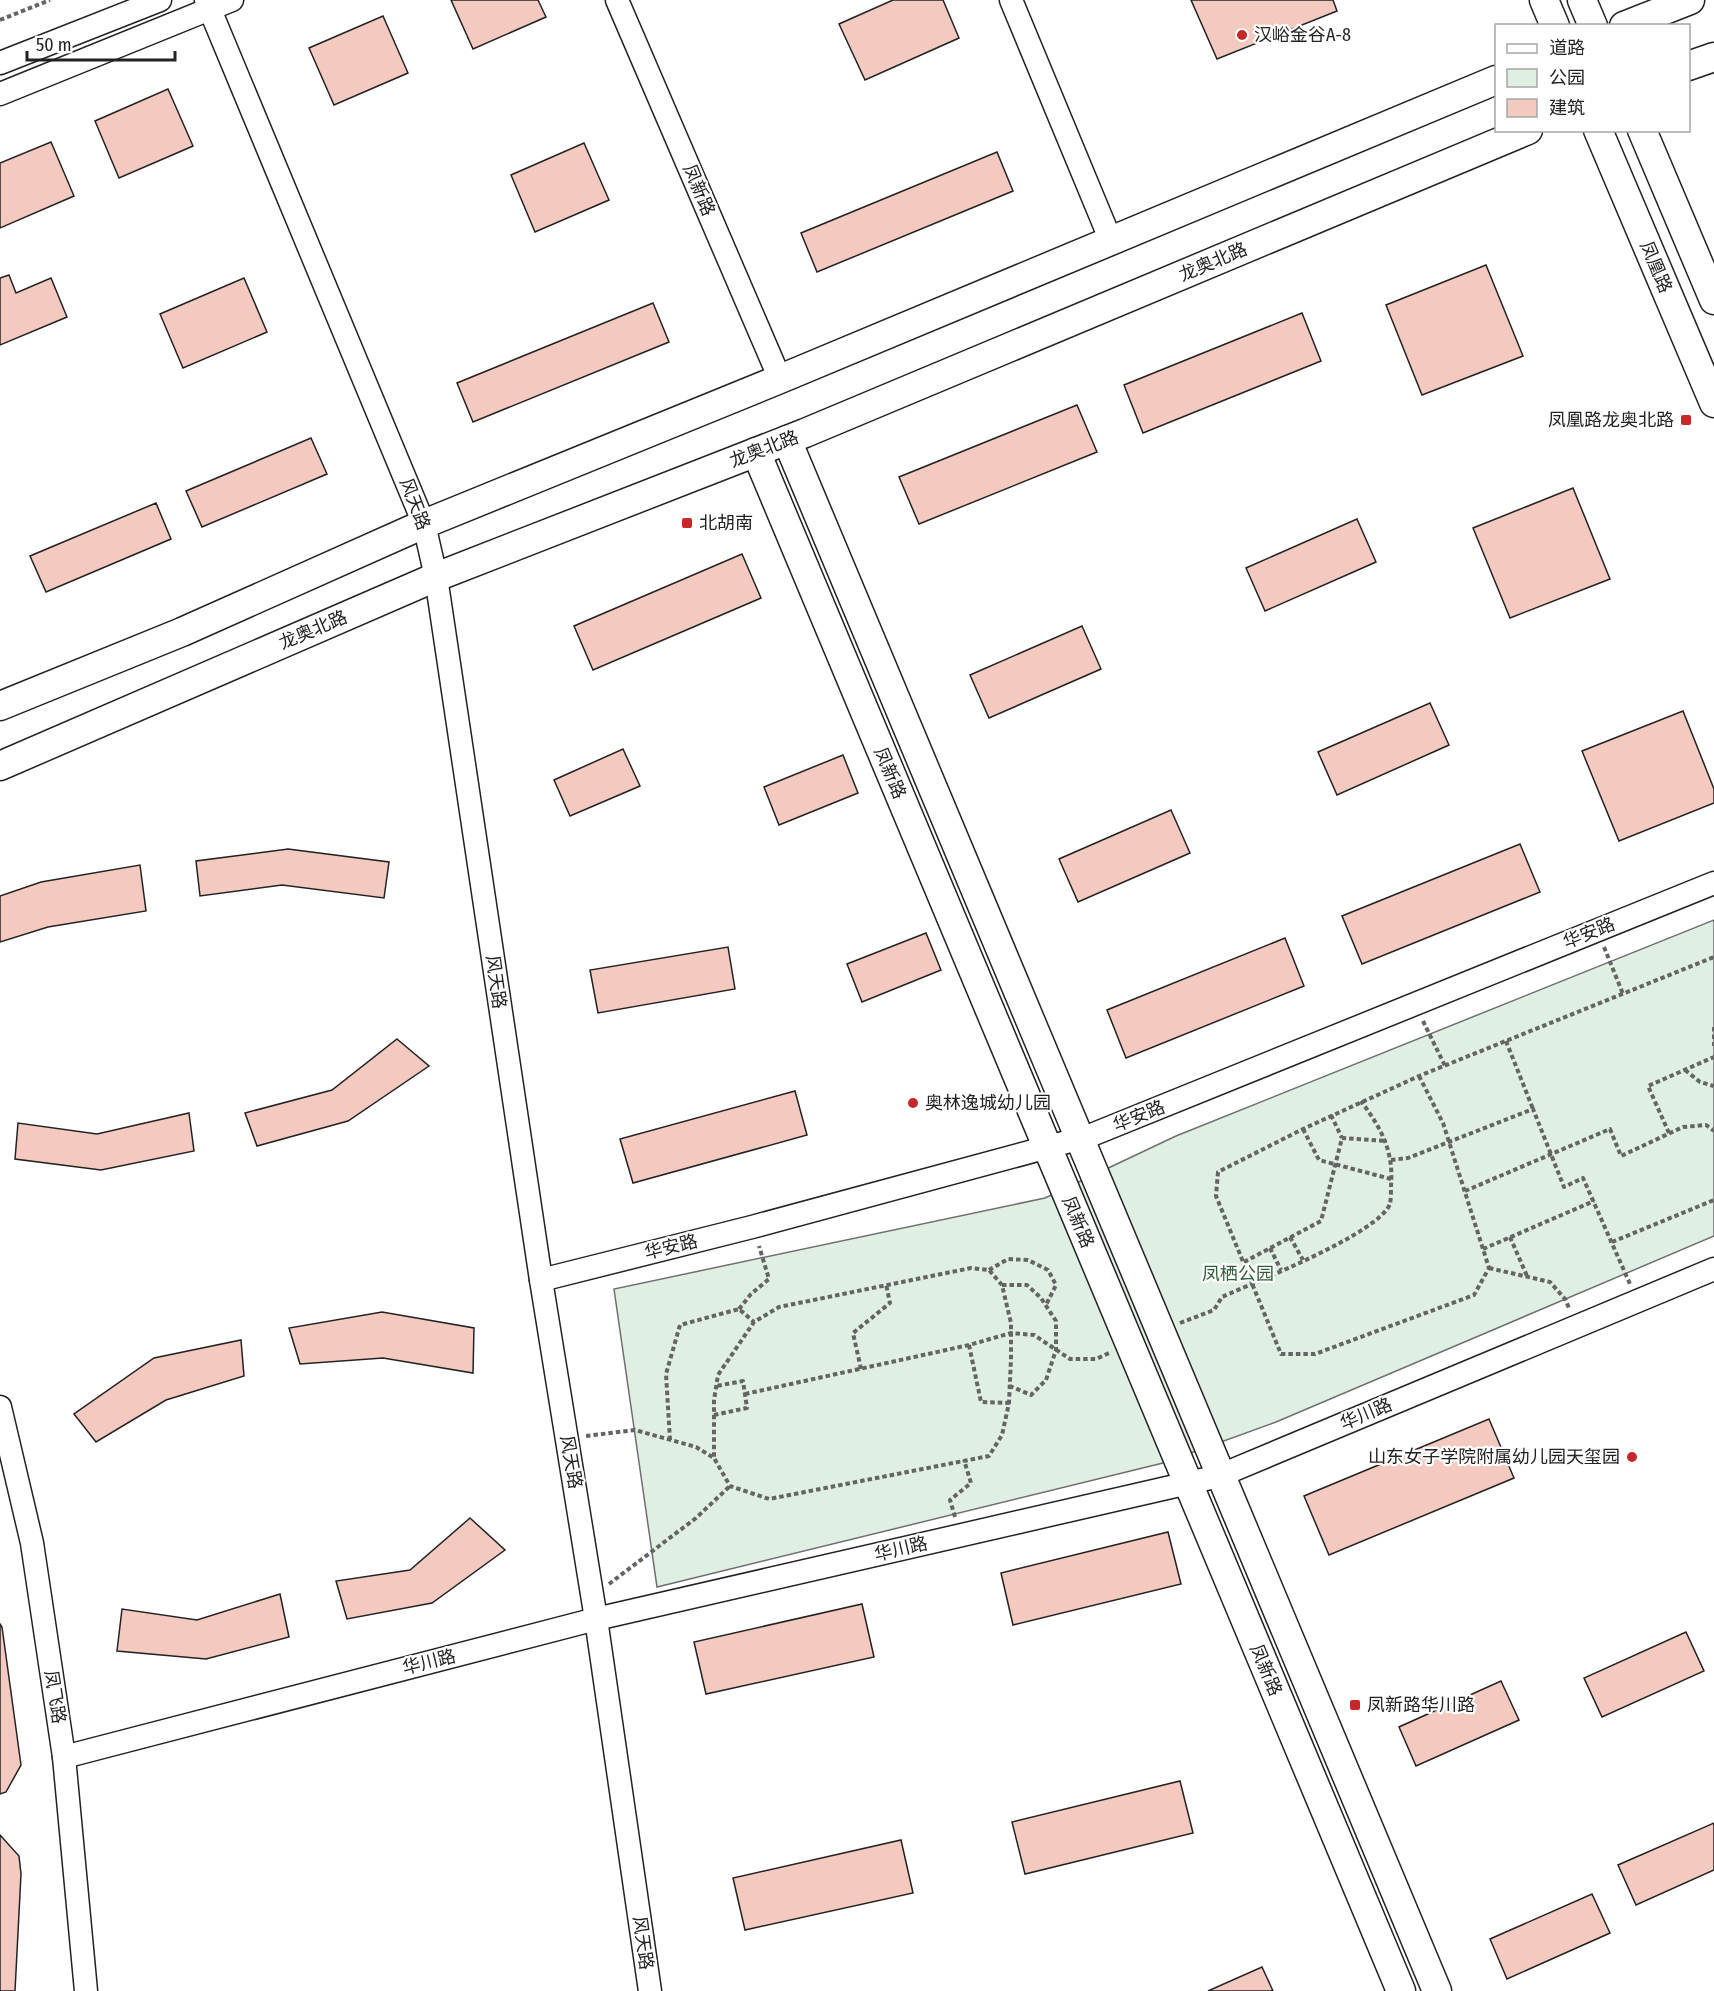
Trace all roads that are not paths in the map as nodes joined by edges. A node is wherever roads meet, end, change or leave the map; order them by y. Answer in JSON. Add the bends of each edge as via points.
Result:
{"nodes":[{"id":1,"x":160,"y":0,"type":"edge"},
{"id":2,"x":232,"y":0,"type":"edge"},
{"id":3,"x":618,"y":0,"type":"edge"},
{"id":4,"x":1011,"y":0,"type":"edge"},
{"id":5,"x":1544,"y":0,"type":"edge"},
{"id":6,"x":1582,"y":0,"type":"edge"},
{"id":7,"x":1690,"y":0,"type":"edge"},
{"id":8,"x":208,"y":5,"type":"edge"},
{"id":9,"x":1554,"y":24,"type":"edge"},
{"id":10,"x":1592,"y":24,"type":"edge"},
{"id":11,"x":1629,"y":24,"type":"edge"},
{"id":12,"x":1714,"y":57,"type":"edge"},
{"id":13,"x":0,"y":63,"type":"edge"},
{"id":14,"x":1690,"y":66,"type":"edge"},
{"id":15,"x":1495,"y":81,"type":"edge"},
{"id":16,"x":0,"y":94,"type":"edge"},
{"id":17,"x":1523,"y":132,"type":"edge"},
{"id":18,"x":1599,"y":132,"type":"edge"},
{"id":19,"x":1643,"y":132,"type":"edge"},
{"id":20,"x":1111,"y":241,"type":"junction"},
{"id":21,"x":1714,"y":300,"type":"edge"},
{"id":22,"x":780,"y":380,"type":"junction"},
{"id":23,"x":1714,"y":403,"type":"edge"},
{"id":24,"x":787,"y":440,"type":"junction"},
{"id":25,"x":756,"y":452,"type":"junction"},
{"id":26,"x":424,"y":524,"type":"junction"},
{"id":27,"x":436,"y":577,"type":"junction"},
{"id":28,"x":0,"y":706,"type":"edge"},
{"id":29,"x":0,"y":766,"type":"edge"},
{"id":30,"x":1714,"y":883,"type":"edge"},
{"id":31,"x":1080,"y":1139,"type":"junction"},
{"id":32,"x":1047,"y":1147,"type":"junction"},
{"id":33,"x":1714,"y":1269,"type":"edge"},
{"id":34,"x":540,"y":1281,"type":"junction"},
{"id":35,"x":0,"y":1407,"type":"edge"},
{"id":36,"x":1221,"y":1475,"type":"junction"},
{"id":37,"x":1188,"y":1483,"type":"junction"},
{"id":38,"x":596,"y":1619,"type":"junction"},
{"id":39,"x":64,"y":1756,"type":"junction"},
{"id":40,"x":86,"y":1991,"type":"edge"},
{"id":41,"x":650,"y":1991,"type":"edge"},
{"id":42,"x":1401,"y":1991,"type":"edge"},
{"id":43,"x":1437,"y":1991,"type":"edge"}],
"edges":[{"from":1,"to":13,"type":"street"},
{"from":2,"to":8,"type":"street"},
{"from":3,"to":22,"type":"street","name":"凤新路"},
{"from":4,"to":20,"type":"street"},
{"from":5,"to":9,"type":"main road"},
{"from":6,"to":10,"type":"main road"},
{"from":7,"to":11,"type":"main road"},
{"from":8,"to":16,"type":"street"},
{"from":8,"to":26,"type":"street","name":"风天路"},
{"from":12,"to":14,"type":"main road"},
{"from":15,"to":20,"type":"main road"},
{"from":17,"to":24,"type":"main road","name":"龙奥北路"},
{"from":18,"to":23,"type":"main road","name":"凤凰路"},
{"from":19,"to":21,"type":"main road"},
{"from":20,"to":22,"type":"main road"},
{"from":22,"to":26,"type":"main road"},
{"from":24,"to":25,"type":"main road","name":"龙奥北路"},
{"from":24,"to":31,"type":"main road"},
{"from":25,"to":27,"type":"main road","name":"龙奥北路"},
{"from":25,"to":32,"type":"main road","name":"凤新路"},
{"from":26,"to":27,"type":"street","name":"风天路"},
{"from":26,"to":28,"type":"main road","via":[[182,632]]},
{"from":27,"to":29,"type":"main road","name":"龙奥北路"},
{"from":27,"to":34,"type":"street","name":"风天路"},
{"from":30,"to":31,"type":"street","name":"华安路"},
{"from":31,"to":32,"type":"street","name":"华安路"},
{"from":31,"to":36,"type":"main road"},
{"from":32,"to":34,"type":"street","name":"华安路"},
{"from":32,"to":37,"type":"main road","name":"凤新路"},
{"from":33,"to":36,"type":"street","name":"华川路"},
{"from":34,"to":38,"type":"street","name":"风天路"},
{"from":35,"to":39,"type":"street","name":"凤飞路","via":[[32,1543]]},
{"from":36,"to":37,"type":"street","name":"华川路"},
{"from":36,"to":43,"type":"main road"},
{"from":37,"to":38,"type":"street","name":"华川路"},
{"from":37,"to":42,"type":"main road","name":"凤新路"},
{"from":38,"to":39,"type":"street","name":"华川路"},
{"from":38,"to":41,"type":"street","name":"风天路"},
{"from":39,"to":40,"type":"street","name":"凤飞路"}]}
